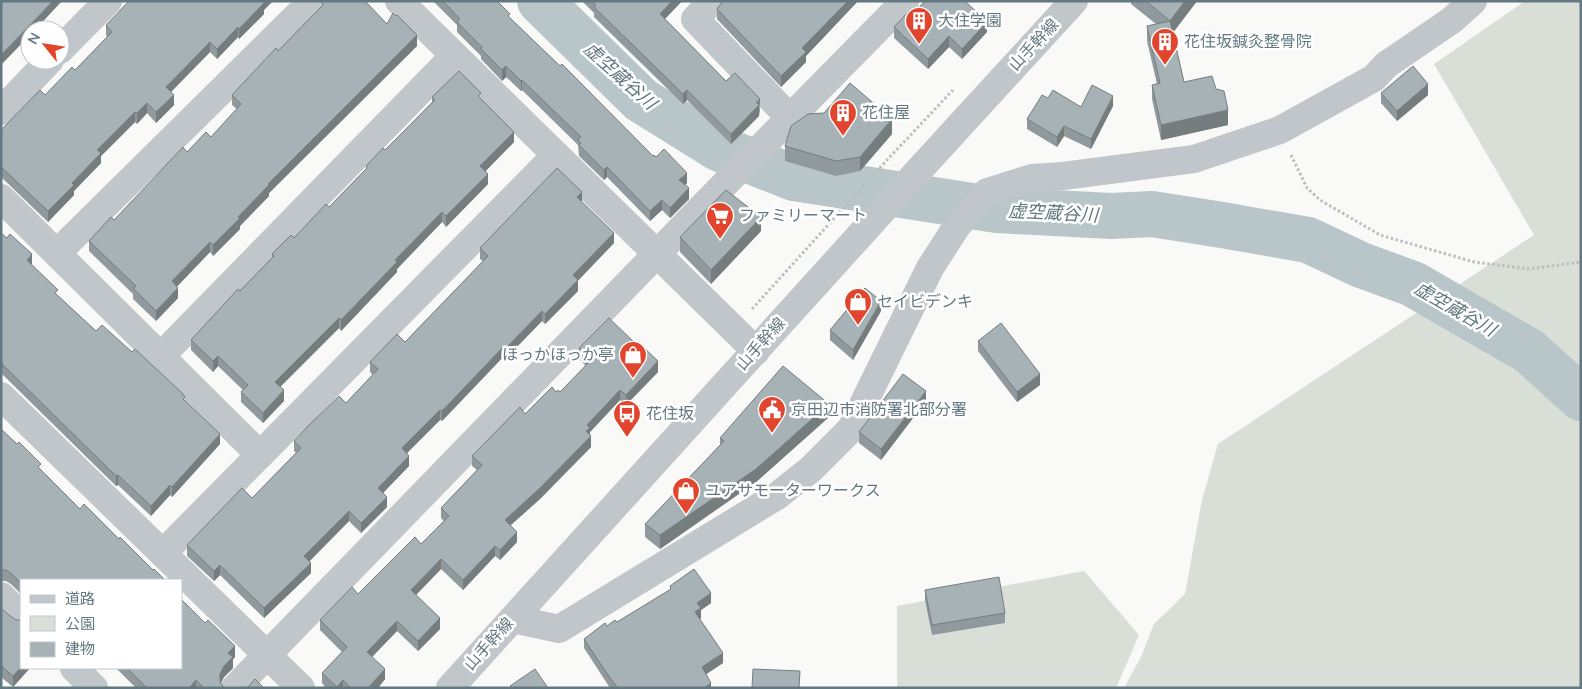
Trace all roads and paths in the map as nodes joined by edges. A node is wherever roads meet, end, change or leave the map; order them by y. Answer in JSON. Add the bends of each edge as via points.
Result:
{"nodes":[{"id":1,"x":108,"y":1,"type":"edge"},
{"id":2,"x":312,"y":1,"type":"edge"},
{"id":3,"x":399,"y":1,"type":"edge"},
{"id":4,"x":712,"y":1,"type":"edge"},
{"id":5,"x":905,"y":1,"type":"edge"},
{"id":6,"x":1074,"y":1,"type":"edge"},
{"id":7,"x":1473,"y":1,"type":"edge"},
{"id":8,"x":70,"y":40,"type":"edge"},
{"id":9,"x":454,"y":56,"type":"junction"},
{"id":10,"x":40,"y":70,"type":"edge"},
{"id":11,"x":1,"y":111,"type":"edge"},
{"id":12,"x":790,"y":118,"type":"junction"},
{"id":13,"x":1280,"y":130,"type":"junction"},
{"id":14,"x":556,"y":155,"type":"junction"},
{"id":15,"x":886,"y":161,"type":"dead end"},
{"id":16,"x":1,"y":198,"type":"edge"},
{"id":17,"x":57,"y":253,"type":"junction"},
{"id":18,"x":656,"y":254,"type":"junction"},
{"id":19,"x":1581,"y":262,"type":"edge"},
{"id":20,"x":752,"y":309,"type":"dead end"},
{"id":21,"x":756,"y":351,"type":"junction"},
{"id":22,"x":161,"y":356,"type":"junction"},
{"id":23,"x":1,"y":396,"type":"edge"},
{"id":24,"x":260,"y":455,"type":"junction"},
{"id":25,"x":163,"y":553,"type":"junction"},
{"id":26,"x":1,"y":596,"type":"edge"},
{"id":27,"x":20,"y":615,"type":"edge"},
{"id":28,"x":512,"y":619,"type":"junction"},
{"id":29,"x":267,"y":655,"type":"junction"},
{"id":30,"x":75,"y":669,"type":"edge"},
{"id":31,"x":94,"y":688,"type":"edge"},
{"id":32,"x":235,"y":688,"type":"edge"},
{"id":33,"x":301,"y":688,"type":"edge"},
{"id":34,"x":450,"y":688,"type":"edge"}],
"edges":[{"from":1,"to":8,"type":"street"},
{"from":2,"to":17,"type":"street"},
{"from":3,"to":9,"type":"street"},
{"from":4,"to":12,"type":"street","via":[[695,19]]},
{"from":5,"to":12,"type":"street"},
{"from":6,"to":21,"type":"street","name":"山手幹線"},
{"from":7,"to":13,"type":"street","via":[[1452,20],[1386,65],[1374,78]]},
{"from":9,"to":14,"type":"street"},
{"from":9,"to":22,"type":"street"},
{"from":10,"to":11,"type":"street"},
{"from":12,"to":18,"type":"street"},
{"from":13,"to":19,"type":"path","via":[[1308,188],[1320,200],[1380,235],[1474,262],[1529,268]]},
{"from":13,"to":28,"type":"street","via":[[1194,159],[1032,178],[987,192],[957,226],[930,268],[851,429],[811,469],[777,496],[559,630]]},
{"from":14,"to":18,"type":"street"},
{"from":14,"to":24,"type":"street"},
{"from":15,"to":20,"type":"path"},
{"from":16,"to":17,"type":"street"},
{"from":17,"to":22,"type":"street"},
{"from":18,"to":21,"type":"street"},
{"from":18,"to":29,"type":"street"},
{"from":21,"to":28,"type":"street","name":"山手幹線"},
{"from":22,"to":24,"type":"street"},
{"from":23,"to":25,"type":"street"},
{"from":24,"to":25,"type":"street"},
{"from":25,"to":29,"type":"street"},
{"from":26,"to":27,"type":"street"},
{"from":28,"to":34,"type":"street","name":"山手幹線"},
{"from":29,"to":32,"type":"street"},
{"from":29,"to":33,"type":"street"},
{"from":30,"to":31,"type":"street"}]}
